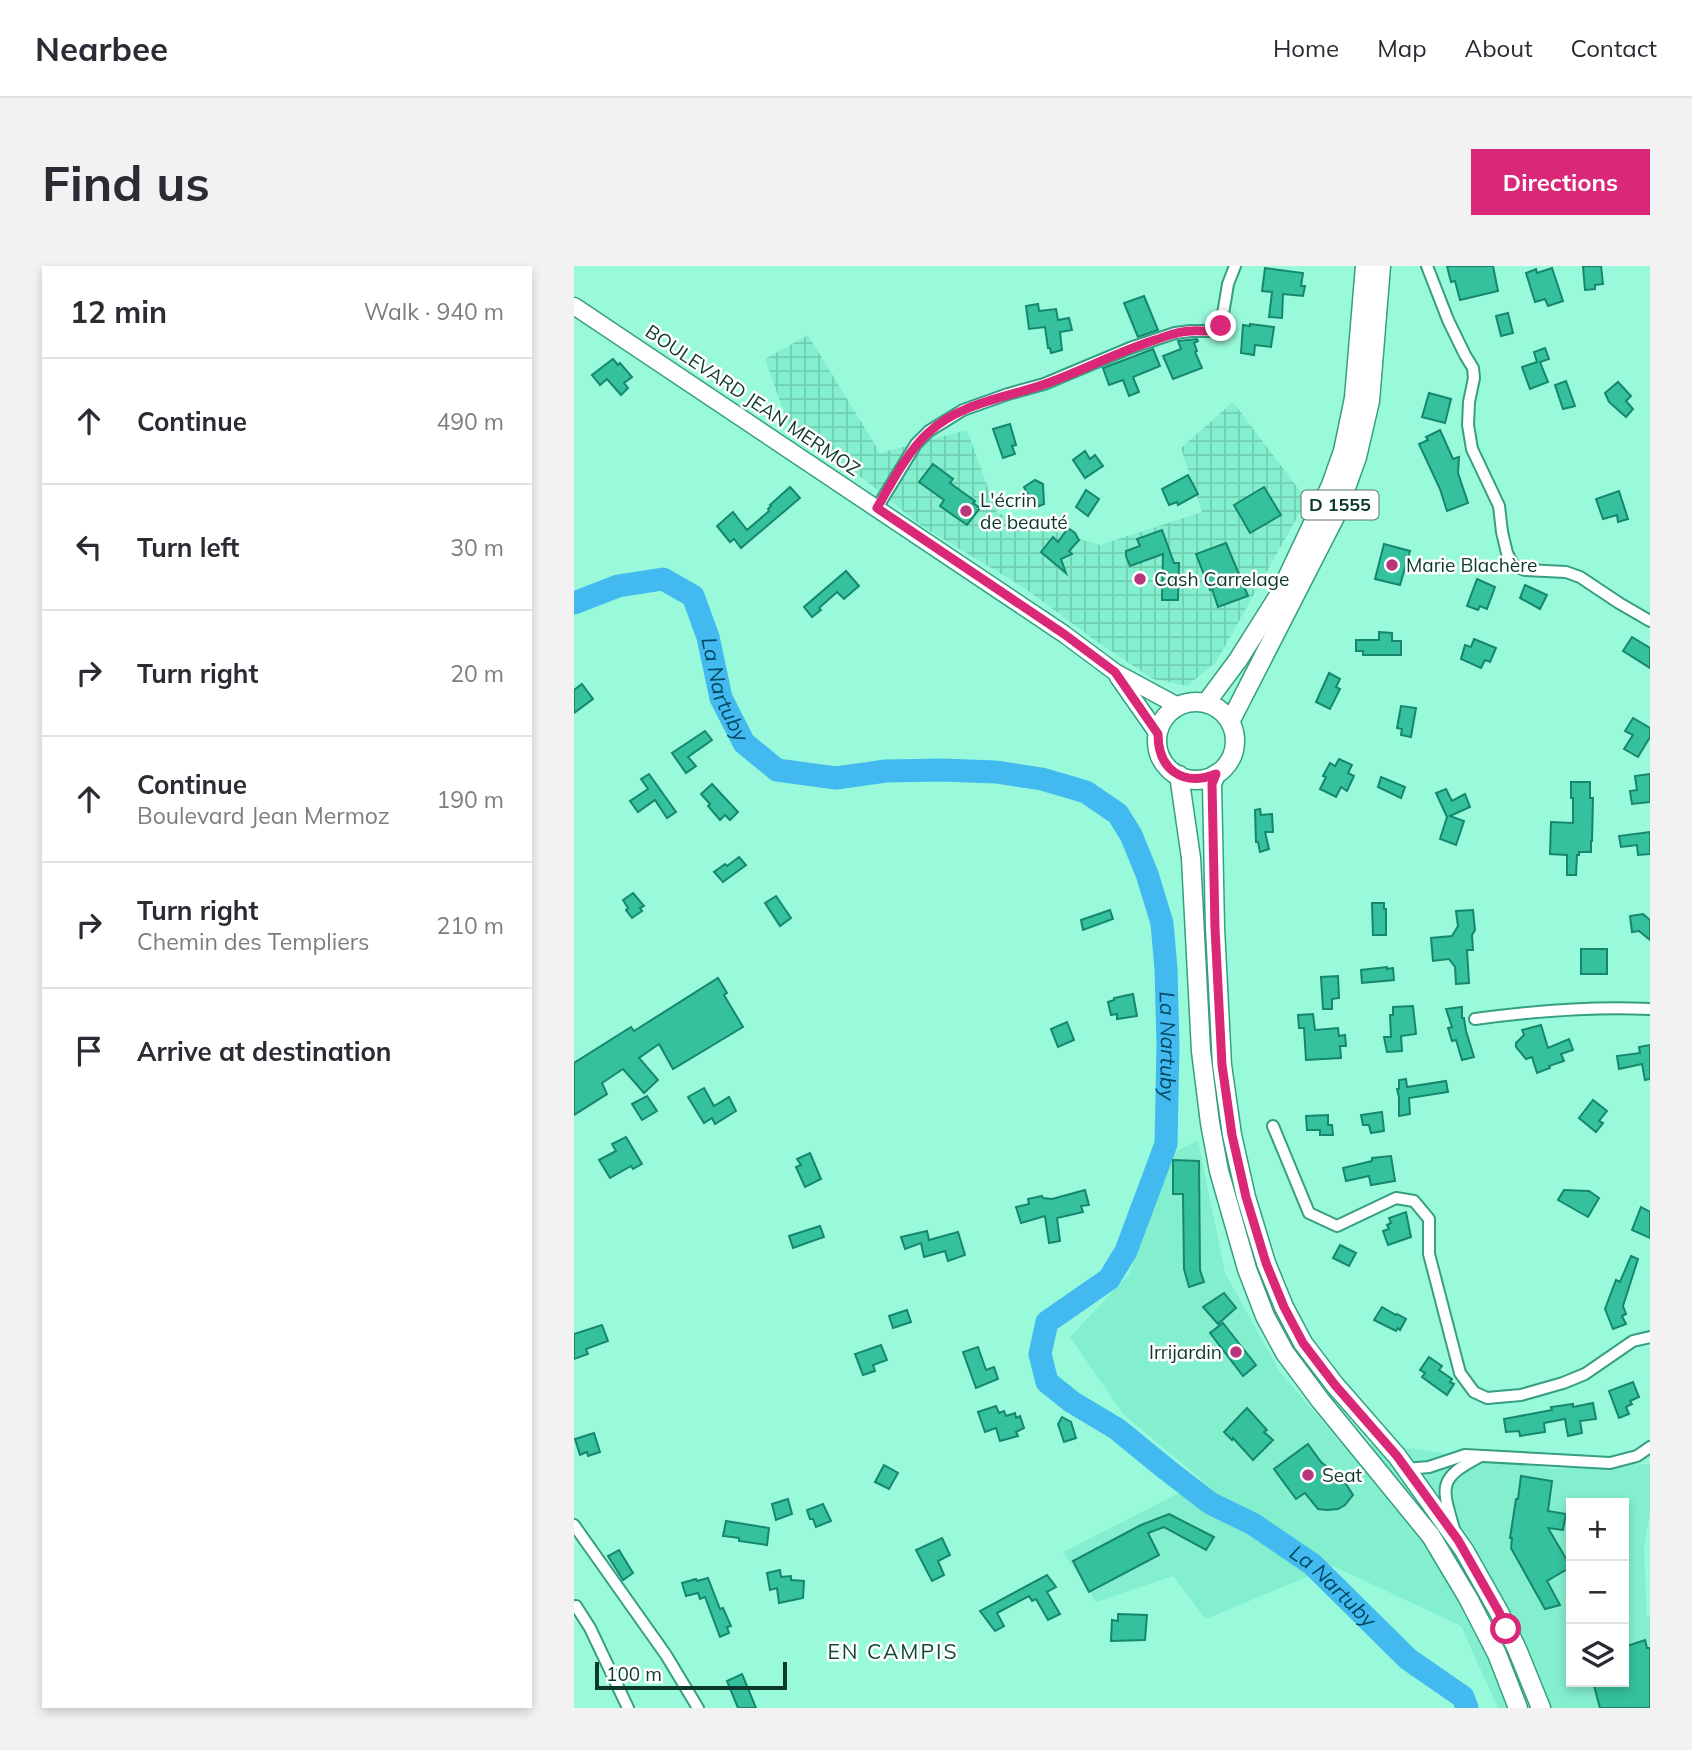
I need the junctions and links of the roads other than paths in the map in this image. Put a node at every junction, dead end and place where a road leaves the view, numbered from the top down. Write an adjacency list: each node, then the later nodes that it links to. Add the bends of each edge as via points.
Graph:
1 (1234, 266): 6 (street, via 1221,326 1130,348 1044,384 963,410 916,444)
2 (1365, 266): 9 (main road, D 1555, via 1354,398 1331,485 1279,595)
3 (1381, 266): 11 (main road, D 1555, via 1370,401 1357,457 1337,513)
4 (1427, 266): 7 (street, via 1473,368 1468,425 1472,449 1499,506 1504,543 1513,565 1580,577)
5 (574, 306): 6 (main road, BOULEVARD JEAN MERMOZ)
6 (877, 508): 8 (main road, BOULEVARD JEAN MERMOZ)
7 (1650, 621)
8 (1115, 672): 10 (main road, BOULEVARD JEAN MERMOZ); 12 (main road, BOULEVARD JEAN MERMOZ)
9 (1206, 703): 10 (main road); 11 (main road)
10 (1178, 706): 12 (main road, via 1168,713)
11 (1230, 722): 13 (main road, via 1235,745 1232,756)
12 (1158, 734): 14 (main road, via 1162,758)
13 (1216, 774): 14 (main road, via 1204,779); 21 (main road, via 1212,784 1213,854 1222,1065 1246,1197 1266,1263 1303,1343)
14 (1179, 775): 27 (main road, via 1191,858 1201,1051 1210,1123 1247,1269 1285,1353 1431,1536 1497,1654)
15 (1650, 1009): 16 (street, via 1537,1011)
16 (1475, 1019)
17 (1273, 1126): 18 (street, via 1309,1213 1337,1226 1396,1198 1414,1200 1429,1219 1429,1254 1460,1373 1474,1392 1487,1398 1521,1395 1563,1383 1585,1374 1633,1341)
18 (1650, 1337)
19 (1650, 1447): 20 (street, via 1637,1456 1610,1463)
20 (1481, 1456): 21 (street, via 1465,1455); 23 (street, via 1460,1467 1447,1483 1446,1500)
21 (1406, 1469): 23 (main road)
22 (574, 1525): 26 (street)
23 (1458, 1540): 28 (main road, via 1499,1612)
24 (576, 1606): 25 (street)
25 (628, 1708)
26 (698, 1708)
27 (1518, 1708)
28 (1541, 1708)

